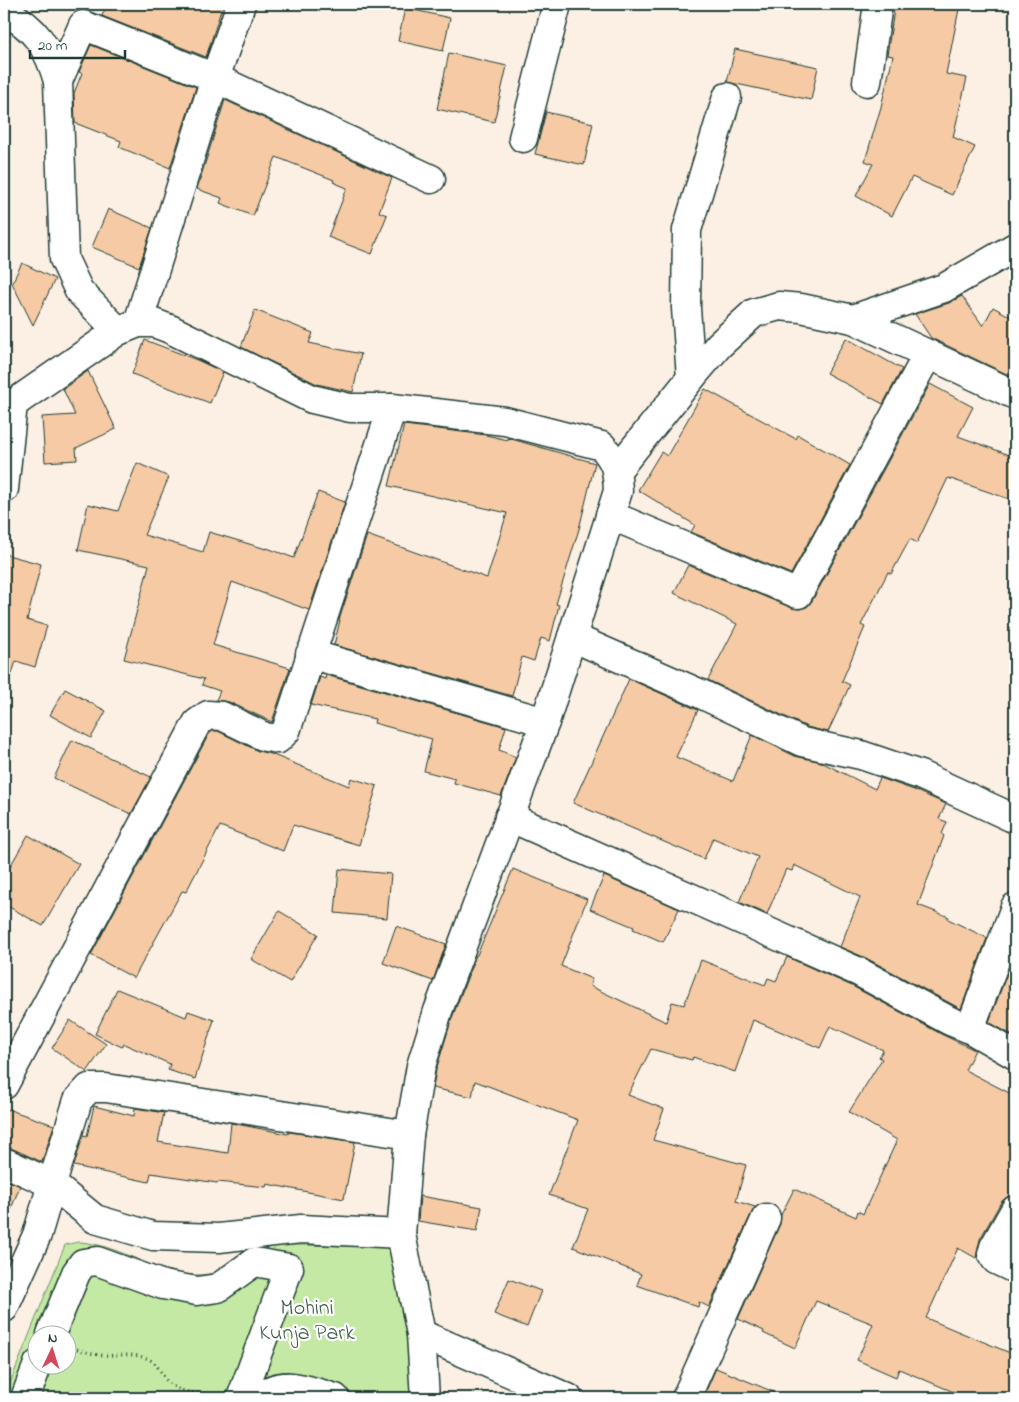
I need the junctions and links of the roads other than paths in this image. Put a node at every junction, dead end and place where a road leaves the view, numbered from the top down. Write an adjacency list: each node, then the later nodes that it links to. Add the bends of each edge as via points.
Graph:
1 (241, 4): 6 (street)
2 (557, 4): 10 (street)
3 (878, 4): 8 (street)
4 (4, 11): 7 (street, via 38,36)
5 (87, 14): 6 (street); 7 (street)
6 (215, 78): 11 (street); 14 (street)
7 (58, 81): 14 (street, via 64,259 79,292)
8 (866, 82)
9 (727, 97): 16 (street, via 687,230 686,308)
10 (523, 138)
11 (431, 179)
12 (1015, 247): 13 (street, via 944,288)
13 (853, 319): 15 (street); 16 (street, via 779,306 754,313 719,345)
14 (128, 327): 18 (street); 19 (street, via 154,323 170,329 312,399 350,408)
15 (928, 354): 17 (street); 22 (street, via 798,594)
16 (691, 378): 20 (street)
17 (1015, 395)
18 (8, 406): 21 (street)
19 (392, 408): 20 (street, via 505,421 602,446); 24 (street)
20 (617, 470): 22 (street, via 618,490)
21 (4, 489)
22 (610, 515): 23 (street)
23 (572, 637): 25 (street); 27 (street, via 802,742 861,755 920,775)
24 (310, 654): 25 (street); 31 (street, via 286,731 278,739 265,737 222,716 208,715 197,723)
25 (544, 722): 26 (street)
26 (509, 817): 29 (street, via 859,972); 32 (street, via 435,1020 421,1066)
27 (1015, 820)
28 (1015, 907): 29 (street)
29 (970, 1029): 30 (street)
30 (1015, 1055)
31 (4, 1085)
32 (410, 1135): 34 (street, via 89,1088 78,1100); 37 (street)
33 (4, 1162): 34 (street)
34 (52, 1184): 37 (street, via 95,1220 153,1236 219,1238 301,1229); 39 (street, via 37,1235)
35 (1015, 1210): 38 (street, via 992,1254 996,1260)
36 (766, 1218): 49 (street)
37 (400, 1234): 41 (street)
38 (1015, 1269)
39 (4, 1308)
40 (54, 1324): 43 (street, via 83,1263 97,1261 163,1285 197,1291 218,1288 254,1262 289,1268)
41 (421, 1334): 47 (street); 48 (street)
42 (34, 1374): 44 (street)
43 (230, 1397)
44 (24, 1398)
45 (258, 1398): 46 (street, via 271,1389 290,1386)
46 (335, 1398)
47 (425, 1398)
48 (568, 1398)
49 (686, 1398)

